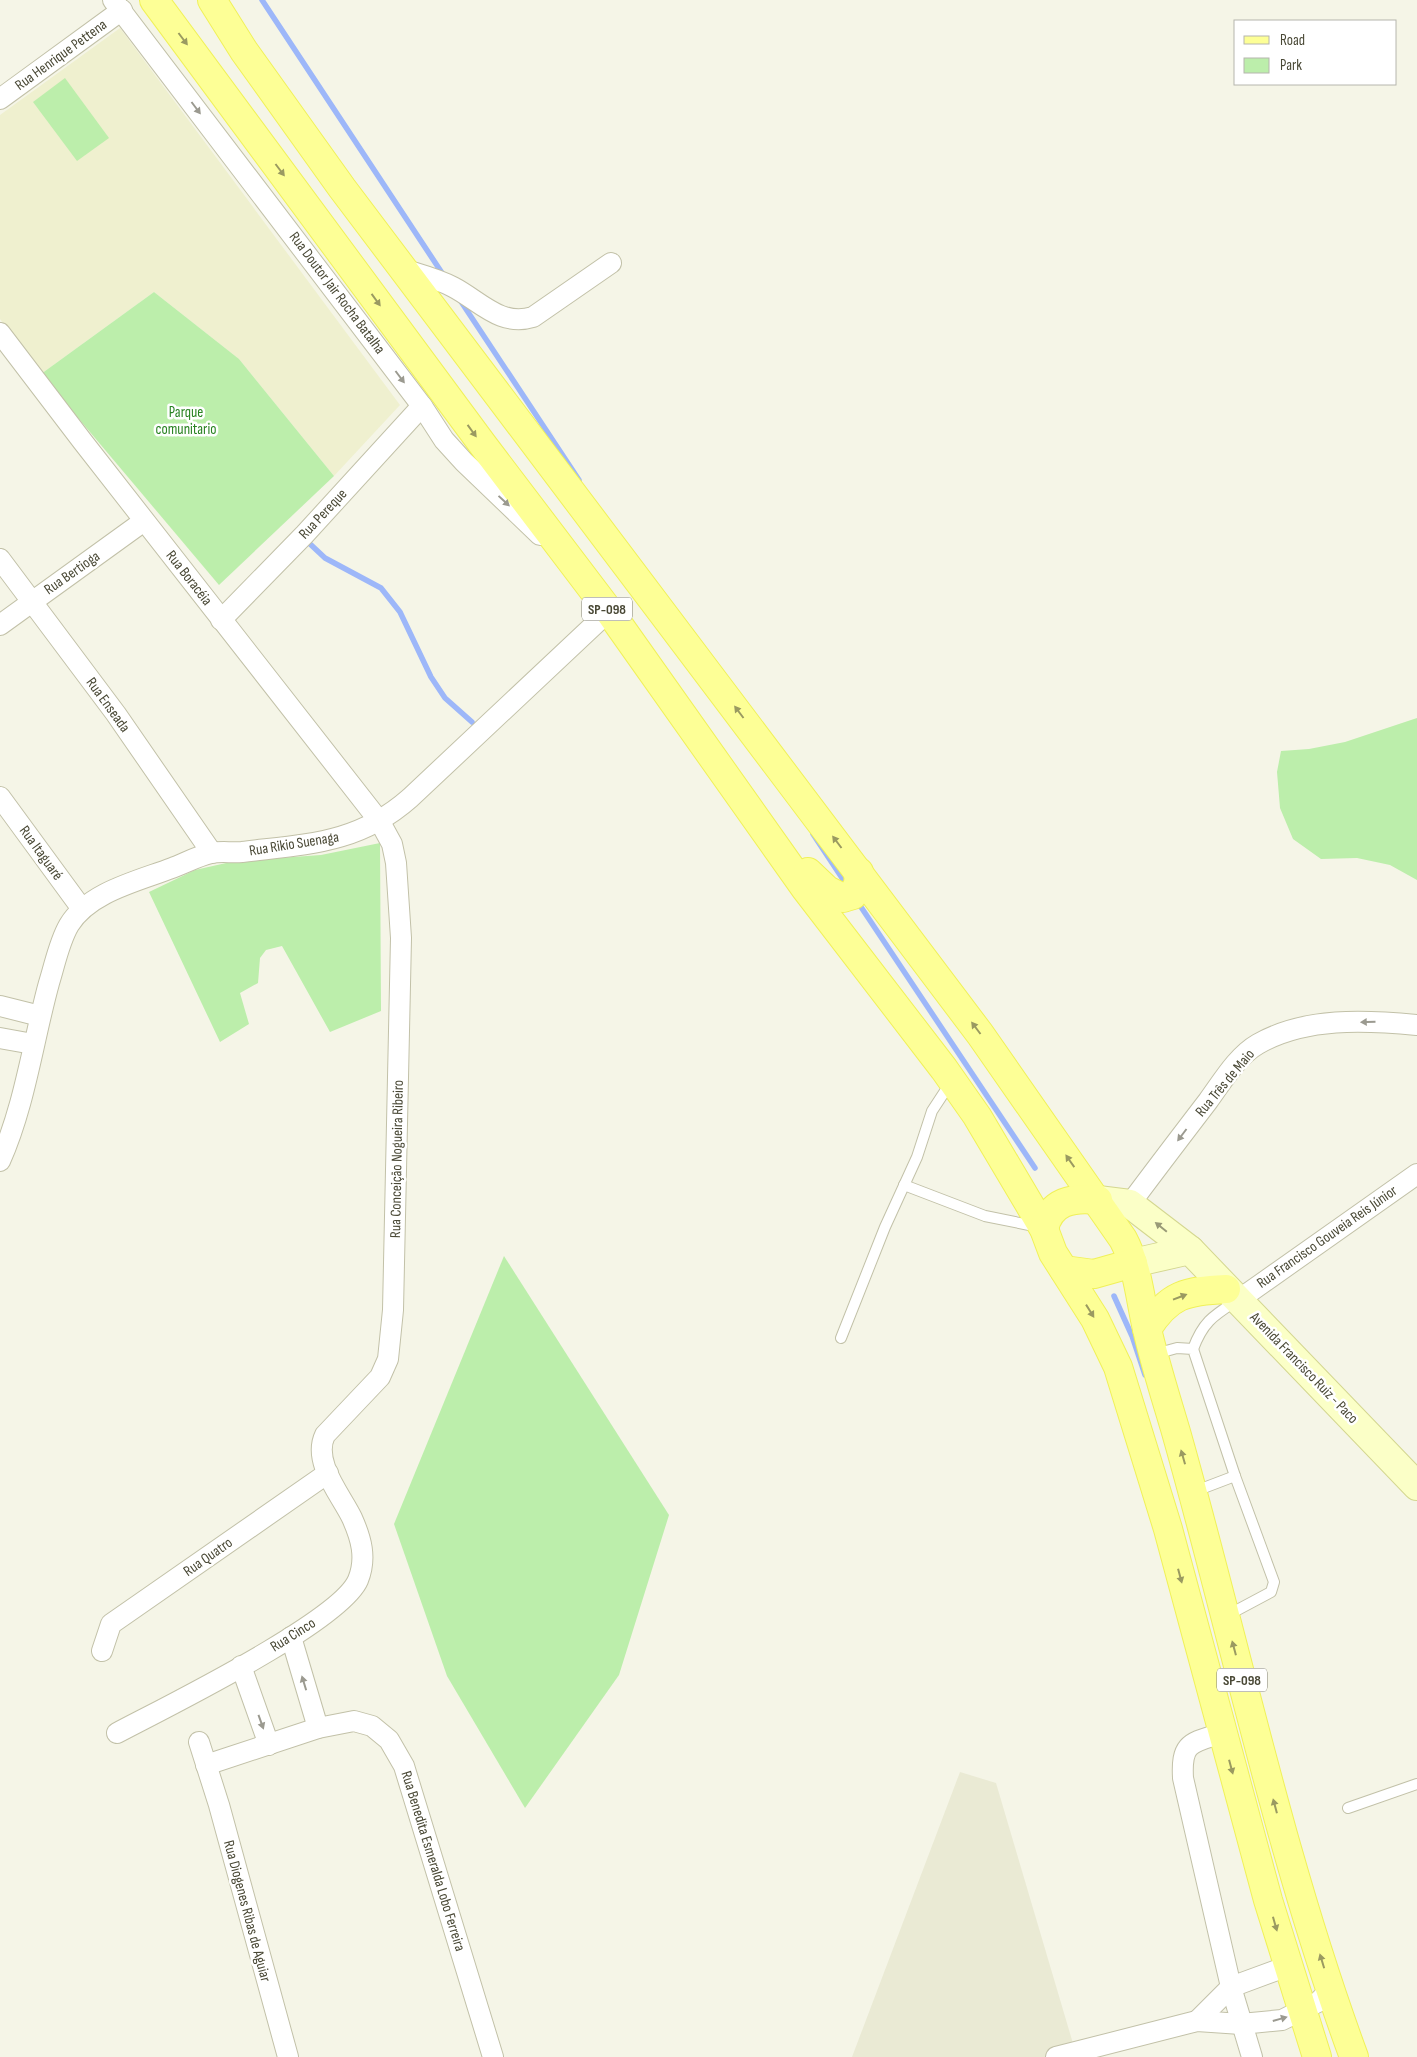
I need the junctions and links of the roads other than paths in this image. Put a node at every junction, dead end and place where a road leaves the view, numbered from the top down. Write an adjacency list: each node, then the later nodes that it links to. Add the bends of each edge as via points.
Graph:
1 (154, 0): 11 (main road, SP-098, one-way to 11)
2 (212, 0): 6 (main road, SP-098, via 244,51 342,188)
3 (118, 5): 4 (street, Rua Henrique Pettena); 8 (street, Rua Doutor Jair Rocha Batalha, one-way to 8)
4 (0, 99)
5 (611, 263): 6 (street, via 533,317 522,320 495,314 456,288)
6 (406, 270): 20 (main road, SP-098, one-way to 6)
7 (0, 333): 9 (street, Rua Boracéia)
8 (422, 406): 11 (street, Rua Doutor Jair Rocha Batalha, one-way to 11, via 444,440 464,462); 14 (street, Rua Pereque)
9 (144, 521): 12 (street, Rua Bertioga); 14 (street, Rua Boracéia)
10 (0, 559): 12 (street, Rua Enseada)
11 (578, 571): 13 (main road, SP-098)
12 (32, 601): 15 (street, Rua Bertioga); 19 (street, Rua Enseada, via 116,714)
13 (609, 611): 17 (street, Rua Rikio Suenaga, via 410,798); 18 (main road, SP-098)
14 (221, 620): 17 (street, Rua Boracéia)
15 (0, 625)
16 (0, 797): 21 (street, Rua Itaguaré)
17 (380, 822): 19 (street, Rua Rikio Suenaga, via 351,835 321,843); 41 (street, Rua Conceição Nogueira Ribeiro, via 392,844 396,863 401,938 393,1310 388,1359 380,1377 321,1444 321,1455)
18 (770, 837): 20 (main road, via 837,896 853,895); 27 (main road, SP-098, via 805,888)
19 (212, 853): 21 (street, Rua Rikio Suenaga, via 117,888)
20 (859, 872): 31 (main road, SP-098, one-way to 20)
21 (82, 909): 23 (street, Rua Rikio Suenaga, via 69,926 59,948)
22 (0, 1006): 23 (street)
23 (40, 1016): 26 (street, Rua Rikio Suenaga)
24 (1417, 1025): 32 (street, Rua Três de Maio, one-way to 32, via 1380,1021 1328,1023 1287,1032 1257,1045 1235,1066)
25 (0, 1038): 26 (street)
26 (33, 1044): 28 (street, Rua Rikio Suenaga, via 11,1137)
27 (952, 1080): 30 (lane, via 932,1111); 33 (main road, SP-098, via 996,1146)
28 (0, 1161)
29 (1417, 1174): 37 (street, Rua Francisco Gouveia Reis Júnior)
30 (904, 1184): 33 (lane, via 986,1216); 38 (lane)
31 (1098, 1200): 32 (street); 33 (main road, via 1078,1198 1063,1202 1046,1218); 35 (main road, SP-098)
32 (1130, 1204): 34 (street, Avenida Francisco Ruiz - Paco, one-way to 32)
33 (1044, 1229): 36 (main road, SP-098)
34 (1190, 1250): 35 (street); 37 (street, Avenida Francisco Ruiz - Paco)
35 (1134, 1263): 36 (main road, via 1094,1274); 39 (main road, SP-098)
36 (1064, 1270): 51 (main road, SP-098, one-way to 51, via 1118,1367 1168,1529)
37 (1232, 1295): 39 (main road, one-way to 37, via 1156,1315 1172,1299 1203,1291); 40 (lane, via 1200,1331); 43 (street, Avenida Francisco Ruiz - Paco)
38 (841, 1338)
39 (1150, 1342): 40 (lane); 44 (main road, SP-098, one-way to 39)
40 (1193, 1348): 42 (lane)
41 (328, 1473): 46 (street, Rua Cinco, via 361,1539 362,1562 357,1581 337,1605); 47 (street, Rua Quatro, via 111,1624)
42 (1235, 1476): 44 (lane); 45 (lane, via 1274,1582 1271,1592)
43 (1417, 1486)
44 (1193, 1492): 45 (main road, SP-098)
45 (1225, 1616): 59 (main road, SP-098, one-way to 45, via 1288,1856)
46 (290, 1637): 48 (street, Rua Cinco); 49 (street, one-way to 46)
47 (102, 1651)
48 (241, 1666): 50 (street, Rua Cinco); 53 (street, one-way to 53)
49 (318, 1728): 53 (street); 64 (street, Rua Benedita Esmeralda Lobo Ferreira, via 354,1721 372,1726 389,1740 404,1766)
50 (117, 1733)
51 (1222, 1733): 57 (main road, SP-098, one-way to 57); 58 (street, via 1192,1743 1183,1753 1182,1763)
52 (199, 1742): 54 (street, Rua Diogenes Ribas de Aguiar)
53 (269, 1745): 54 (street)
54 (206, 1764): 63 (street, Rua Diogenes Ribas de Aguiar)
55 (1417, 1784): 56 (lane)
56 (1348, 1808)
57 (1288, 1966): 58 (street); 60 (main road, SP-098)
58 (1231, 1987): 61 (street); 62 (street)
59 (1330, 1990): 60 (street, via 1318,2002); 68 (main road, SP-098)
60 (1302, 2010): 62 (street, one-way to 60, via 1282,2020); 67 (main road, SP-098)
61 (1197, 2021): 62 (street); 65 (street)
62 (1241, 2024): 66 (street)
63 (288, 2057)
64 (493, 2057)
65 (1056, 2057)
66 (1252, 2057)
67 (1316, 2057)
68 (1354, 2057)

